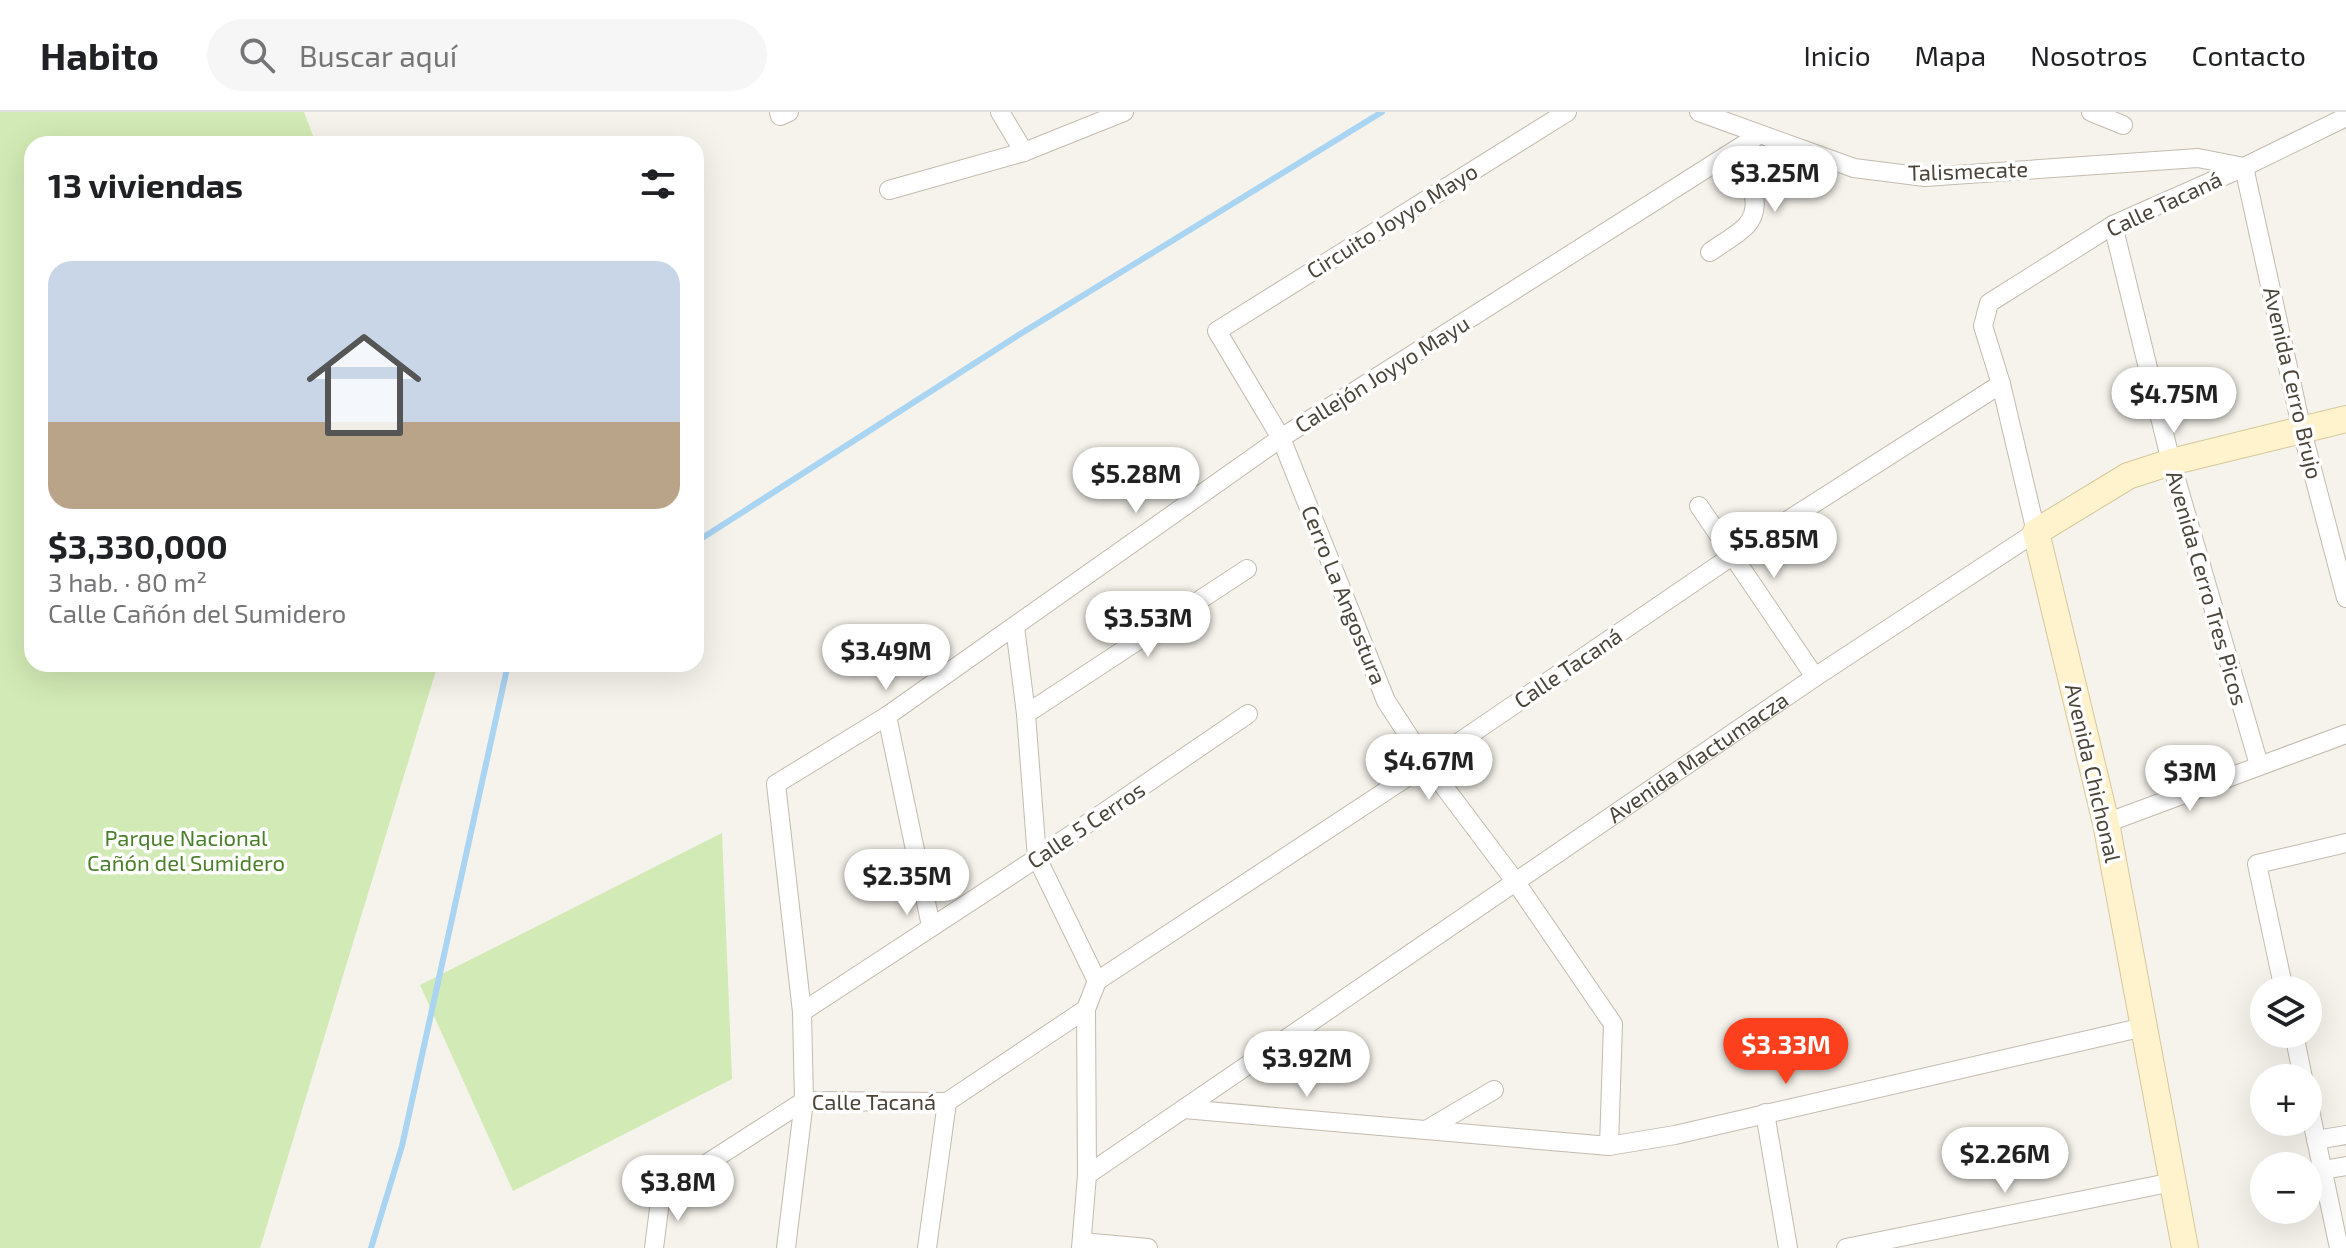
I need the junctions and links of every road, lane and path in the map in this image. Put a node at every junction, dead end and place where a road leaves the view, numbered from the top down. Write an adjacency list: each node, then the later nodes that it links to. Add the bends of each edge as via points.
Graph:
1 (779, 112): 2 (street)
2 (789, 112)
3 (1000, 112): 11 (street)
4 (1124, 112): 11 (street)
5 (1567, 112): 18 (street, Circuito Joyyo Mayo)
6 (1699, 112): 10 (street, Talismecate)
7 (2091, 112): 9 (street)
8 (2346, 117): 13 (street, Calle Tacaná)
9 (2123, 125)
10 (1759, 135): 12 (street, Callejón Joyyo Mayu); 13 (street, Talismecate, via 1854,168 1925,177 2198,158)
11 (1024, 152): 14 (street)
12 (1733, 152): 16 (street, via 1751,182 1755,209 1747,225); 22 (street, Callejón Joyyo Mayu)
13 (2244, 167): 15 (street, Calle Tacaná); 21 (street, Avenida Cerro Brujo)
14 (889, 190)
15 (2113, 225): 17 (street, Calle Tacaná); 23 (street, Avenida Cerro Tres Picos)
16 (1710, 252)
17 (1989, 303): 19 (street, Avenida Chichonal, via 1983,326)
18 (1217, 331): 22 (street, Cerro La Angostura)
19 (2001, 384): 25 (street, Avenida Chichonal); 26 (street, Calle Tacaná)
20 (2346, 419): 21 (street, Avenida Mactumacza)
21 (2302, 431): 23 (street, Avenida Mactumacza); 28 (street, Avenida Cerro Brujo)
22 (1281, 438): 29 (street, Callejón Joyyo Mayu); 35 (street, Cerro La Angostura, via 1386,701)
23 (2171, 462): 25 (street, Avenida Mactumacza, via 2128,476); 36 (street, Avenida Cerro Tres Picos)
24 (1699, 506): 26 (street)
25 (2036, 532): 30 (street, Avenida Mactumacza); 37 (street, Avenida Chichonal)
26 (1732, 556): 30 (street); 35 (street, Calle Tacaná)
27 (1247, 569): 31 (street)
28 (2346, 598)
29 (1015, 627): 31 (street); 33 (street, Callejón Joyyo Mayu)
30 (1815, 677): 40 (street, Avenida Mactumacza)
31 (1026, 714): 39 (street)
32 (1248, 714): 39 (street, Calle 5 Cerros)
33 (887, 716): 41 (street); 45 (street, Callejón Joyyo Mayu, via 776,784)
34 (2346, 734): 36 (street)
35 (1427, 764): 40 (street, Cerro La Angostura); 43 (street, Calle Tacaná)
36 (2259, 765): 37 (street)
37 (2106, 823): 46 (street, Avenida Chichonal)
38 (2346, 843): 42 (street, via 2257,864)
39 (1037, 858): 41 (street, Calle 5 Cerros); 43 (street)
40 (1515, 881): 50 (street, Avenida Mactumacza); 56 (street, Cerro La Angostura, via 1613,1024)
41 (931, 926): 45 (street, Calle 5 Cerros)
42 (2281, 976)
43 (1097, 981): 44 (street)
44 (1086, 1009): 49 (street, Calle Tacaná); 59 (street)
45 (802, 1012): 48 (street)
46 (2144, 1027): 51 (street); 60 (street, Avenida Chichonal)
47 (1494, 1090): 52 (street)
48 (804, 1101): 49 (street, Calle Tacaná); 62 (street, Calle Tacaná, via 661,1193); 63 (street)
49 (947, 1102): 64 (street)
50 (1184, 1109): 52 (street); 59 (street, Avenida Mactumacza)
51 (1765, 1113): 56 (street); 66 (street)
52 (1426, 1130): 56 (street)
53 (2346, 1135): 55 (street)
54 (2315, 1136): 55 (street)
55 (2316, 1140): 58 (street)
56 (1609, 1146)
57 (2346, 1166): 58 (street)
58 (2323, 1170): 69 (street)
59 (1087, 1175): 61 (street)
60 (2173, 1182): 67 (street); 68 (street, Avenida Chichonal)
61 (1082, 1245): 65 (street)
62 (654, 1248)
63 (786, 1248)
64 (927, 1248)
65 (1148, 1248)
66 (1788, 1248)
67 (1846, 1248)
68 (2185, 1248)
69 (2339, 1248)

